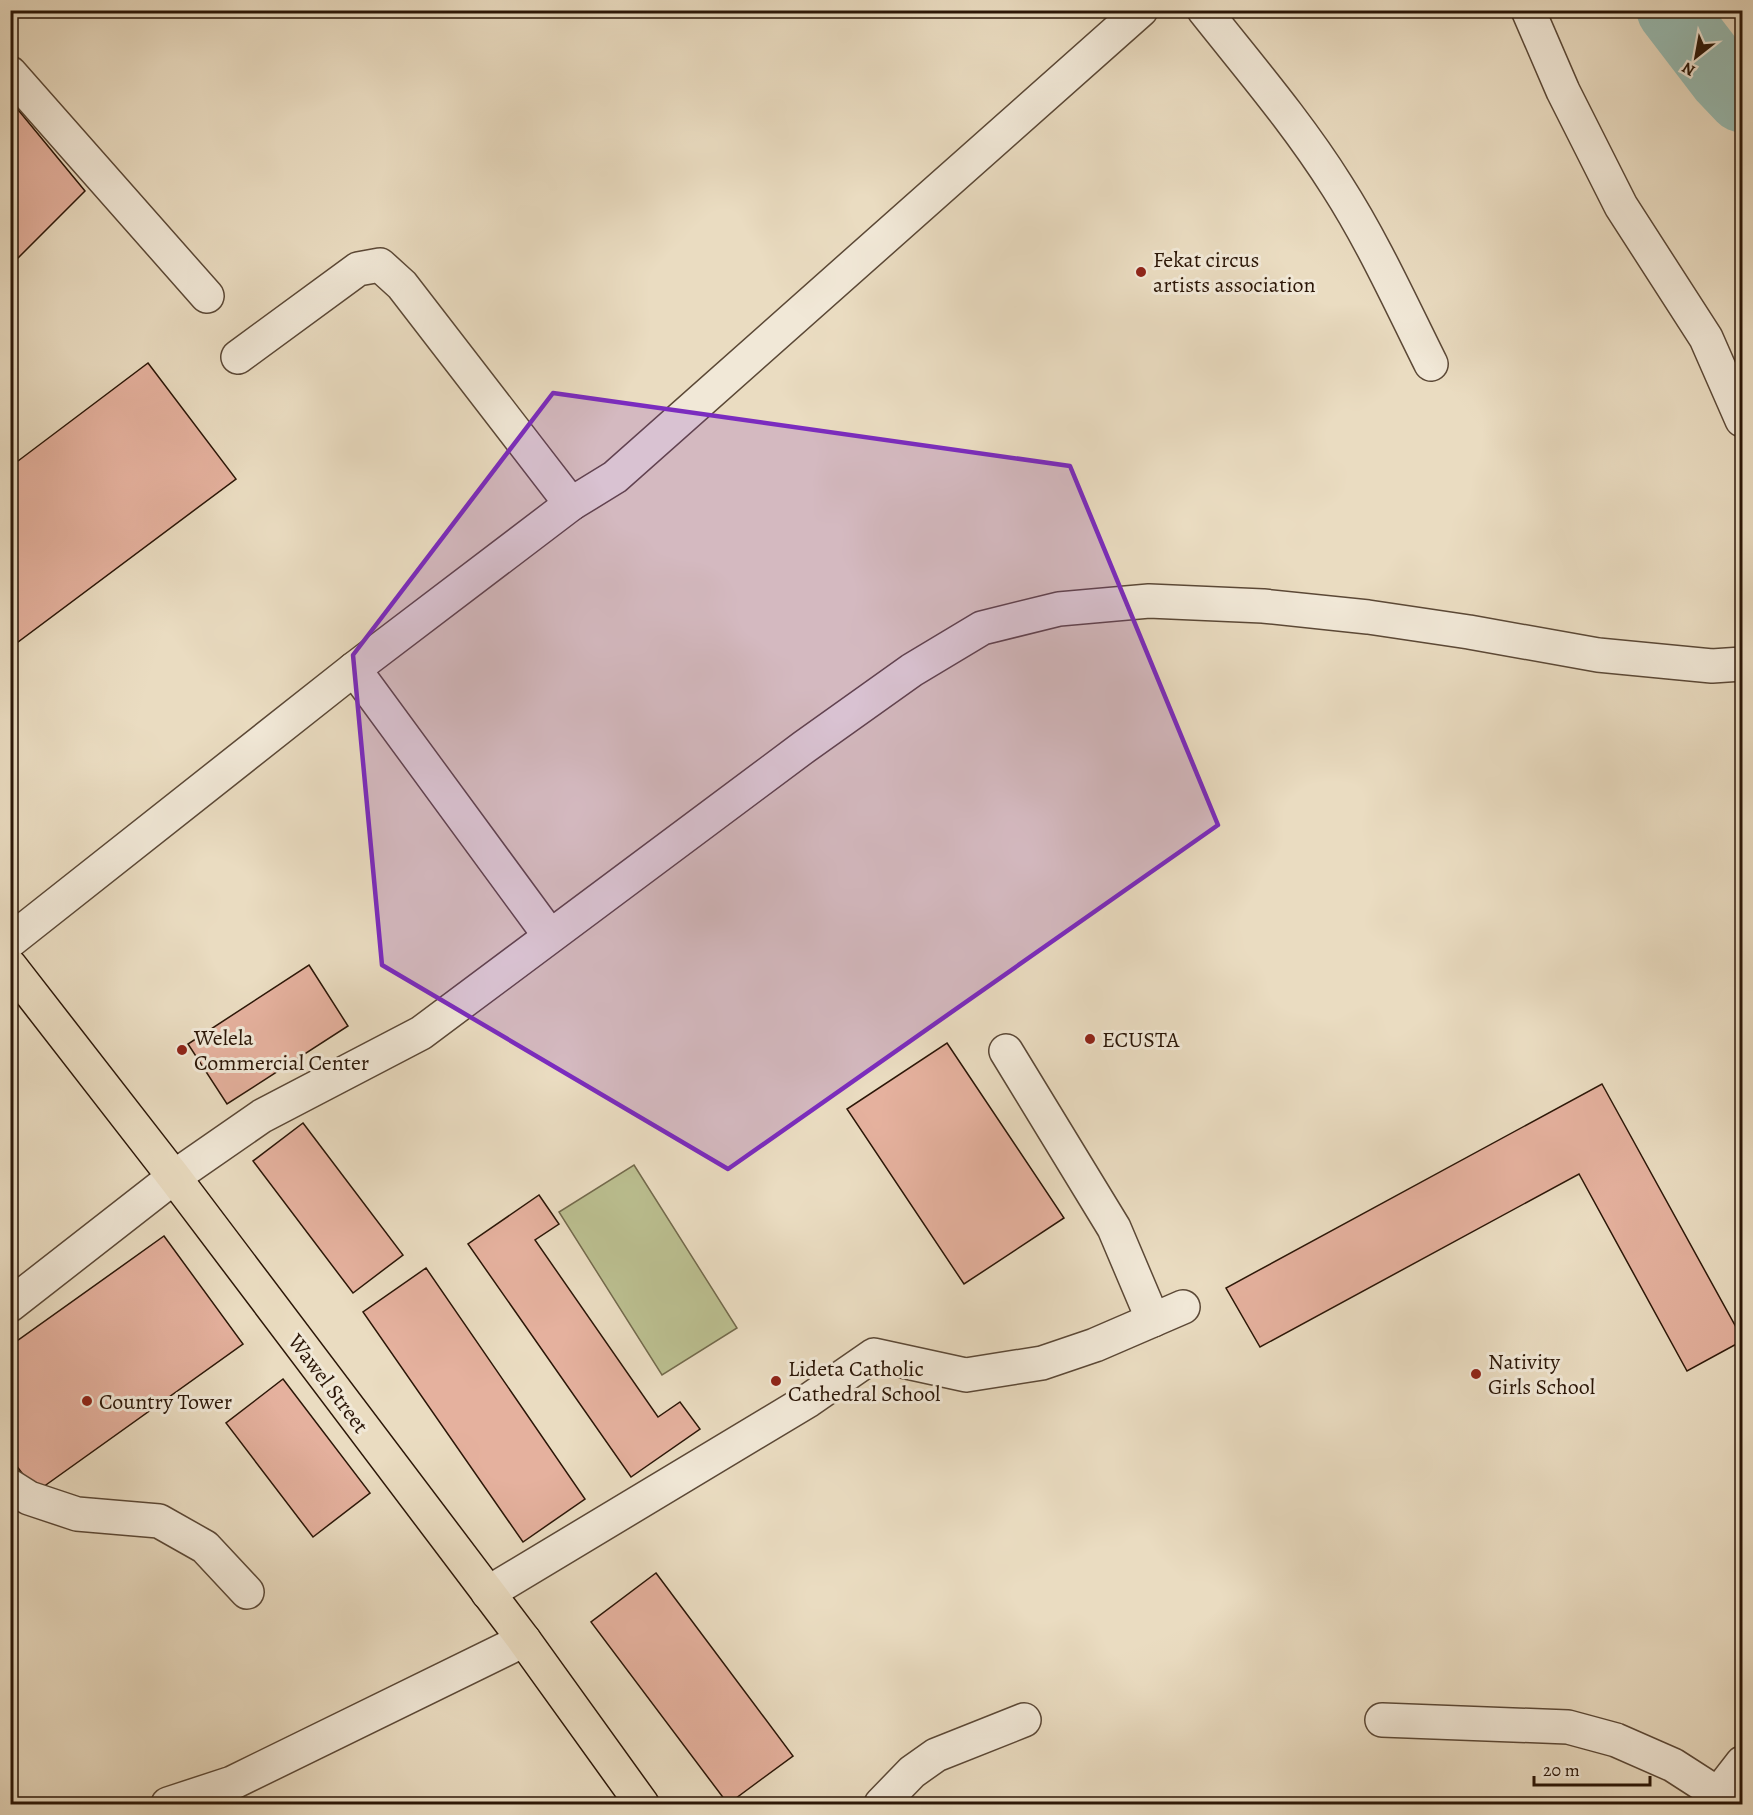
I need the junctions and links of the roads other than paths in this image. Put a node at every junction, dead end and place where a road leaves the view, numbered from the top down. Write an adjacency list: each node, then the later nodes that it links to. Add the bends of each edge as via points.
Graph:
1 (1141, 10): 9 (street, via 615,477)
2 (1204, 10): 7 (street, via 1302,132 1338,187)
3 (1528, 10): 8 (street, via 1563,91 1622,206 1706,338)
4 (10, 73): 5 (street)
5 (207, 296)
6 (238, 357): 9 (street, via 358,269 380,265 402,285)
7 (1431, 364)
8 (1743, 420)
9 (571, 504): 11 (street)
10 (1743, 663): 12 (street, via 1712,666 1598,655 1368,617 1263,606 1149,602 1059,609 982,628 912,670)
11 (354, 669): 12 (street); 13 (street)
12 (550, 936): 16 (street, via 421,1033 262,1116)
13 (10, 941)
14 (10, 966): 16 (main road, Wawel Street)
15 (1006, 1051): 19 (street, via 1114,1228)
16 (174, 1177): 17 (street); 22 (main road, Wawel Street)
17 (10, 1305)
18 (1183, 1307): 19 (street)
19 (1153, 1320): 22 (street, via 1042,1363 966,1375 874,1355 809,1400)
20 (10, 1486): 21 (street, via 29,1498 77,1514 159,1521 205,1547)
21 (247, 1592)
22 (488, 1593): 23 (main road, Wawel Street)
23 (524, 1640): 28 (street, via 232,1783); 29 (main road, Wawel Street)
24 (1024, 1720): 30 (street, via 936,1755 912,1772)
25 (1382, 1720): 27 (street, via 1568,1727 1616,1740 1673,1765)
26 (1743, 1763): 27 (street)
27 (1717, 1799)
28 (168, 1804)
29 (642, 1804)
30 (880, 1804)

